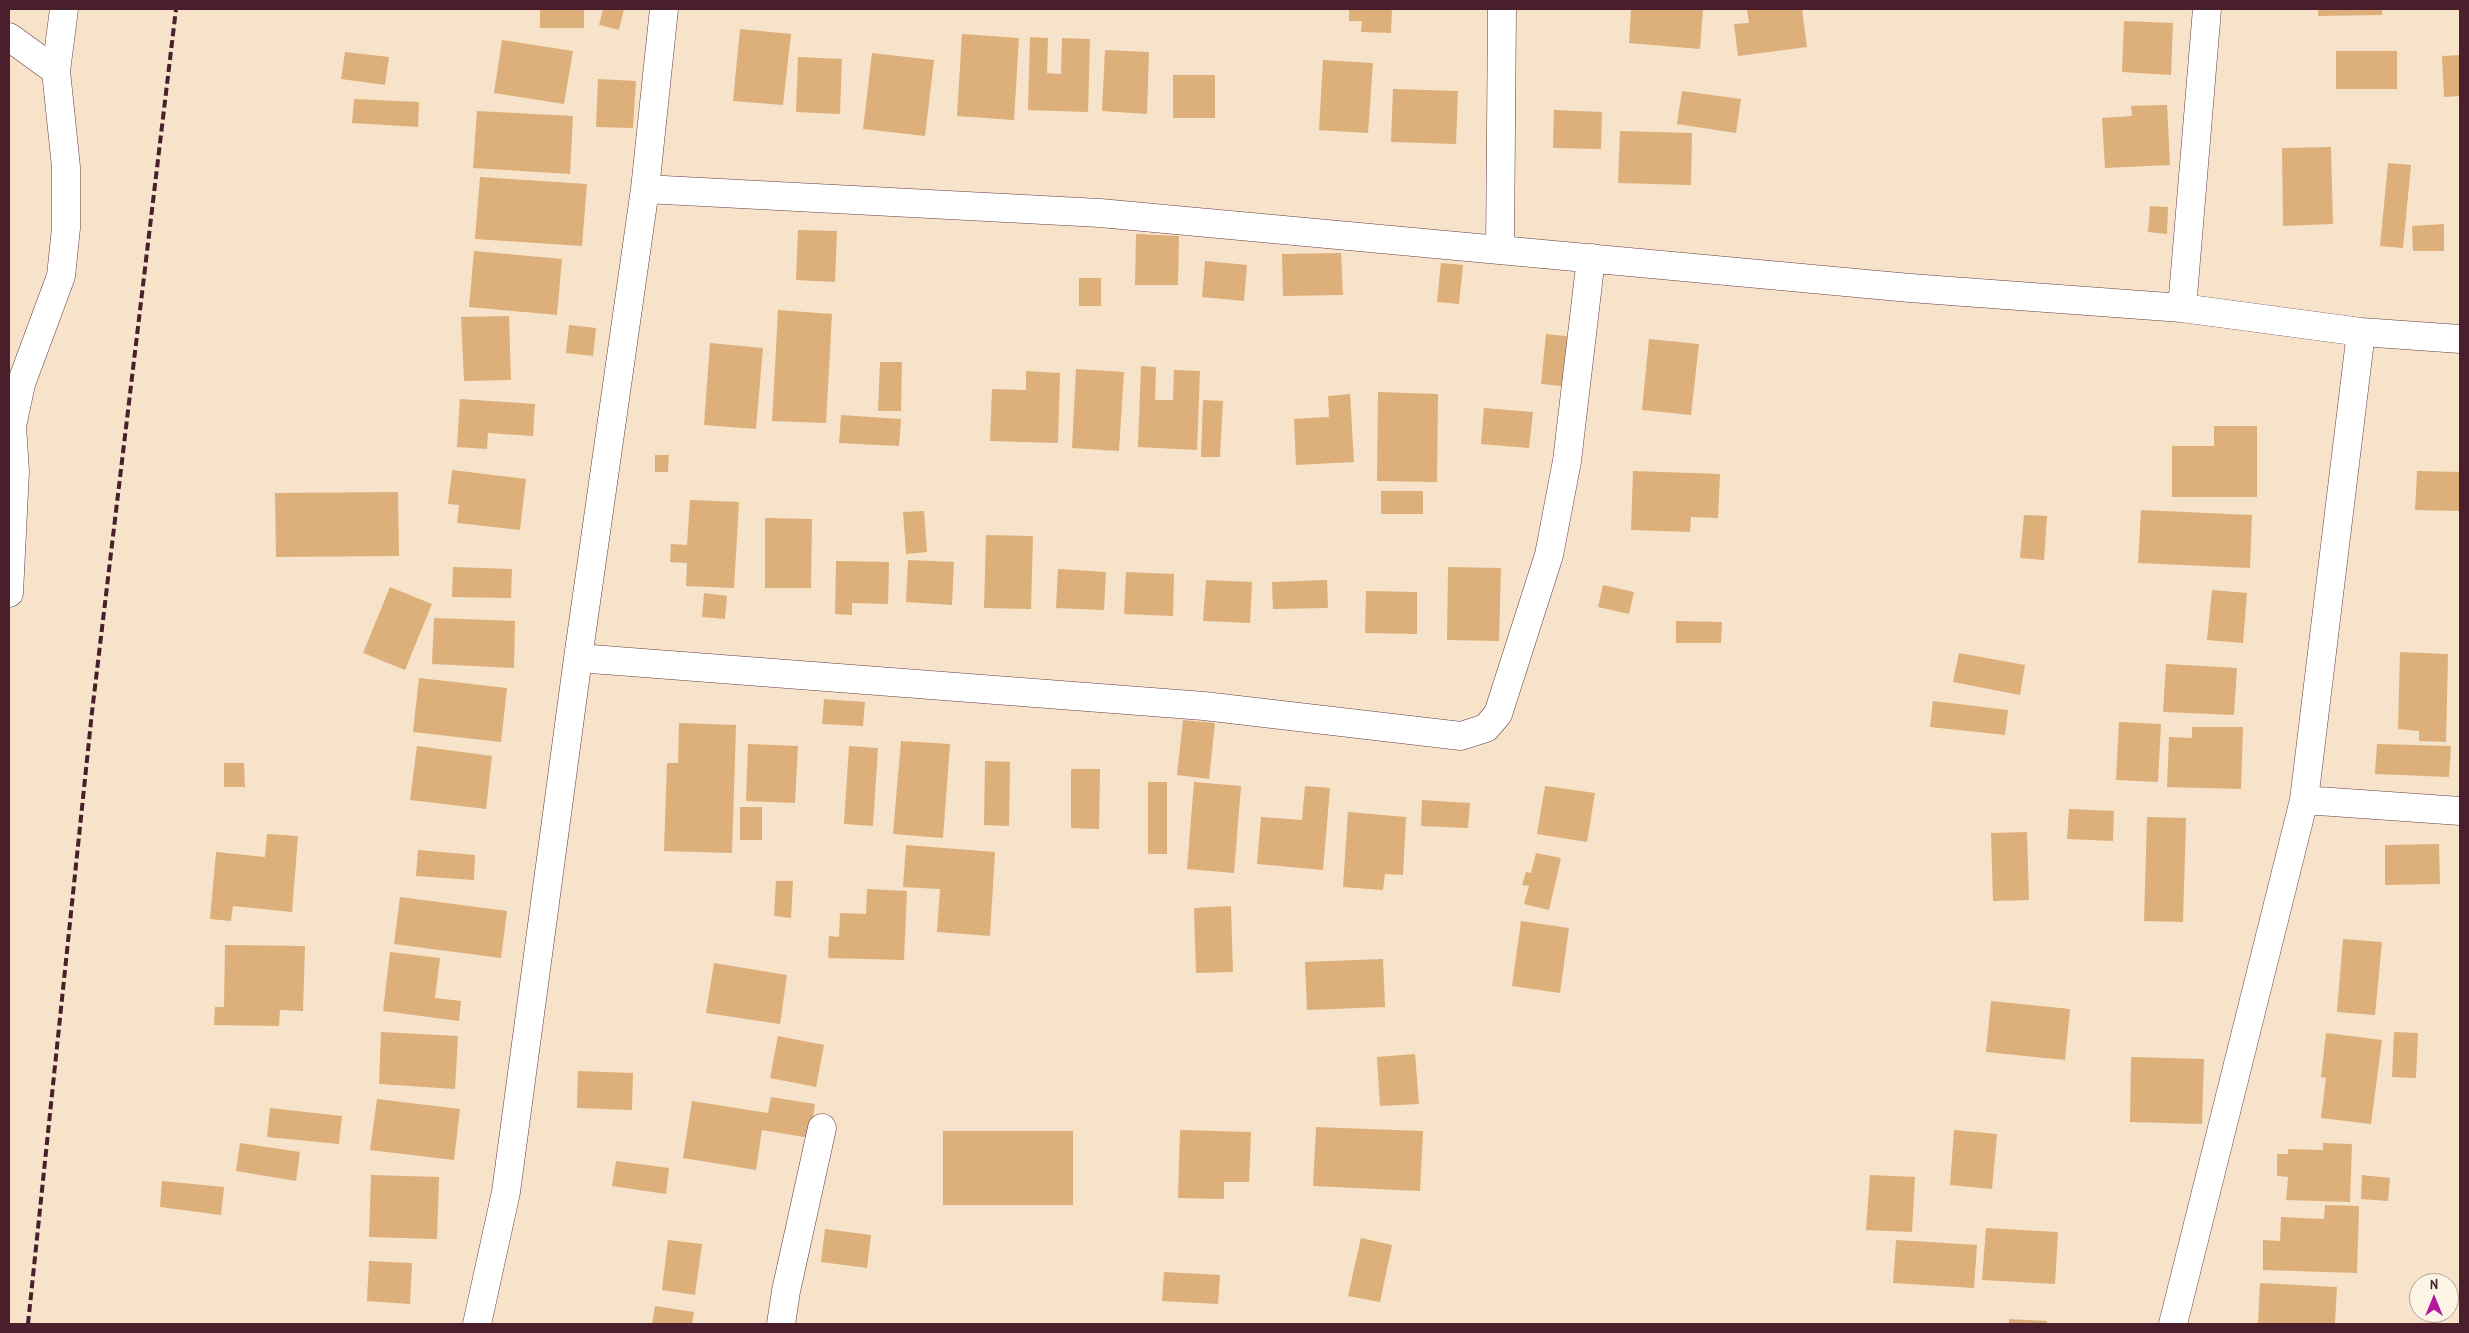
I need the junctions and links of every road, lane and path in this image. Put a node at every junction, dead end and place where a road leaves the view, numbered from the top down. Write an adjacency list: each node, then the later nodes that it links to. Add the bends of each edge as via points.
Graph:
1 (64, 9): 6 (street)
2 (664, 9): 7 (street)
3 (1502, 9): 8 (street)
4 (2207, 9): 10 (street)
5 (9, 37): 6 (street)
6 (56, 71): 13 (street, via 66,167 66,228 61,276 21,384 12,426 15,471)
7 (645, 189): 8 (street, via 1100,213); 14 (street)
8 (1500, 250): 9 (street)
9 (1591, 258): 10 (street, via 1910,288); 14 (street, via 1567,461 1549,555 1498,714 1486,728 1460,736 1204,706)
10 (2182, 308): 11 (street)
11 (2360, 332): 12 (street); 15 (street)
12 (2460, 339)
13 (9, 592)
14 (578, 658): 18 (street, via 506,1192)
15 (2304, 800): 16 (street); 20 (street)
16 (2460, 811)
17 (822, 1128): 19 (street)
18 (477, 1324)
19 (781, 1324)
20 (2173, 1324)

